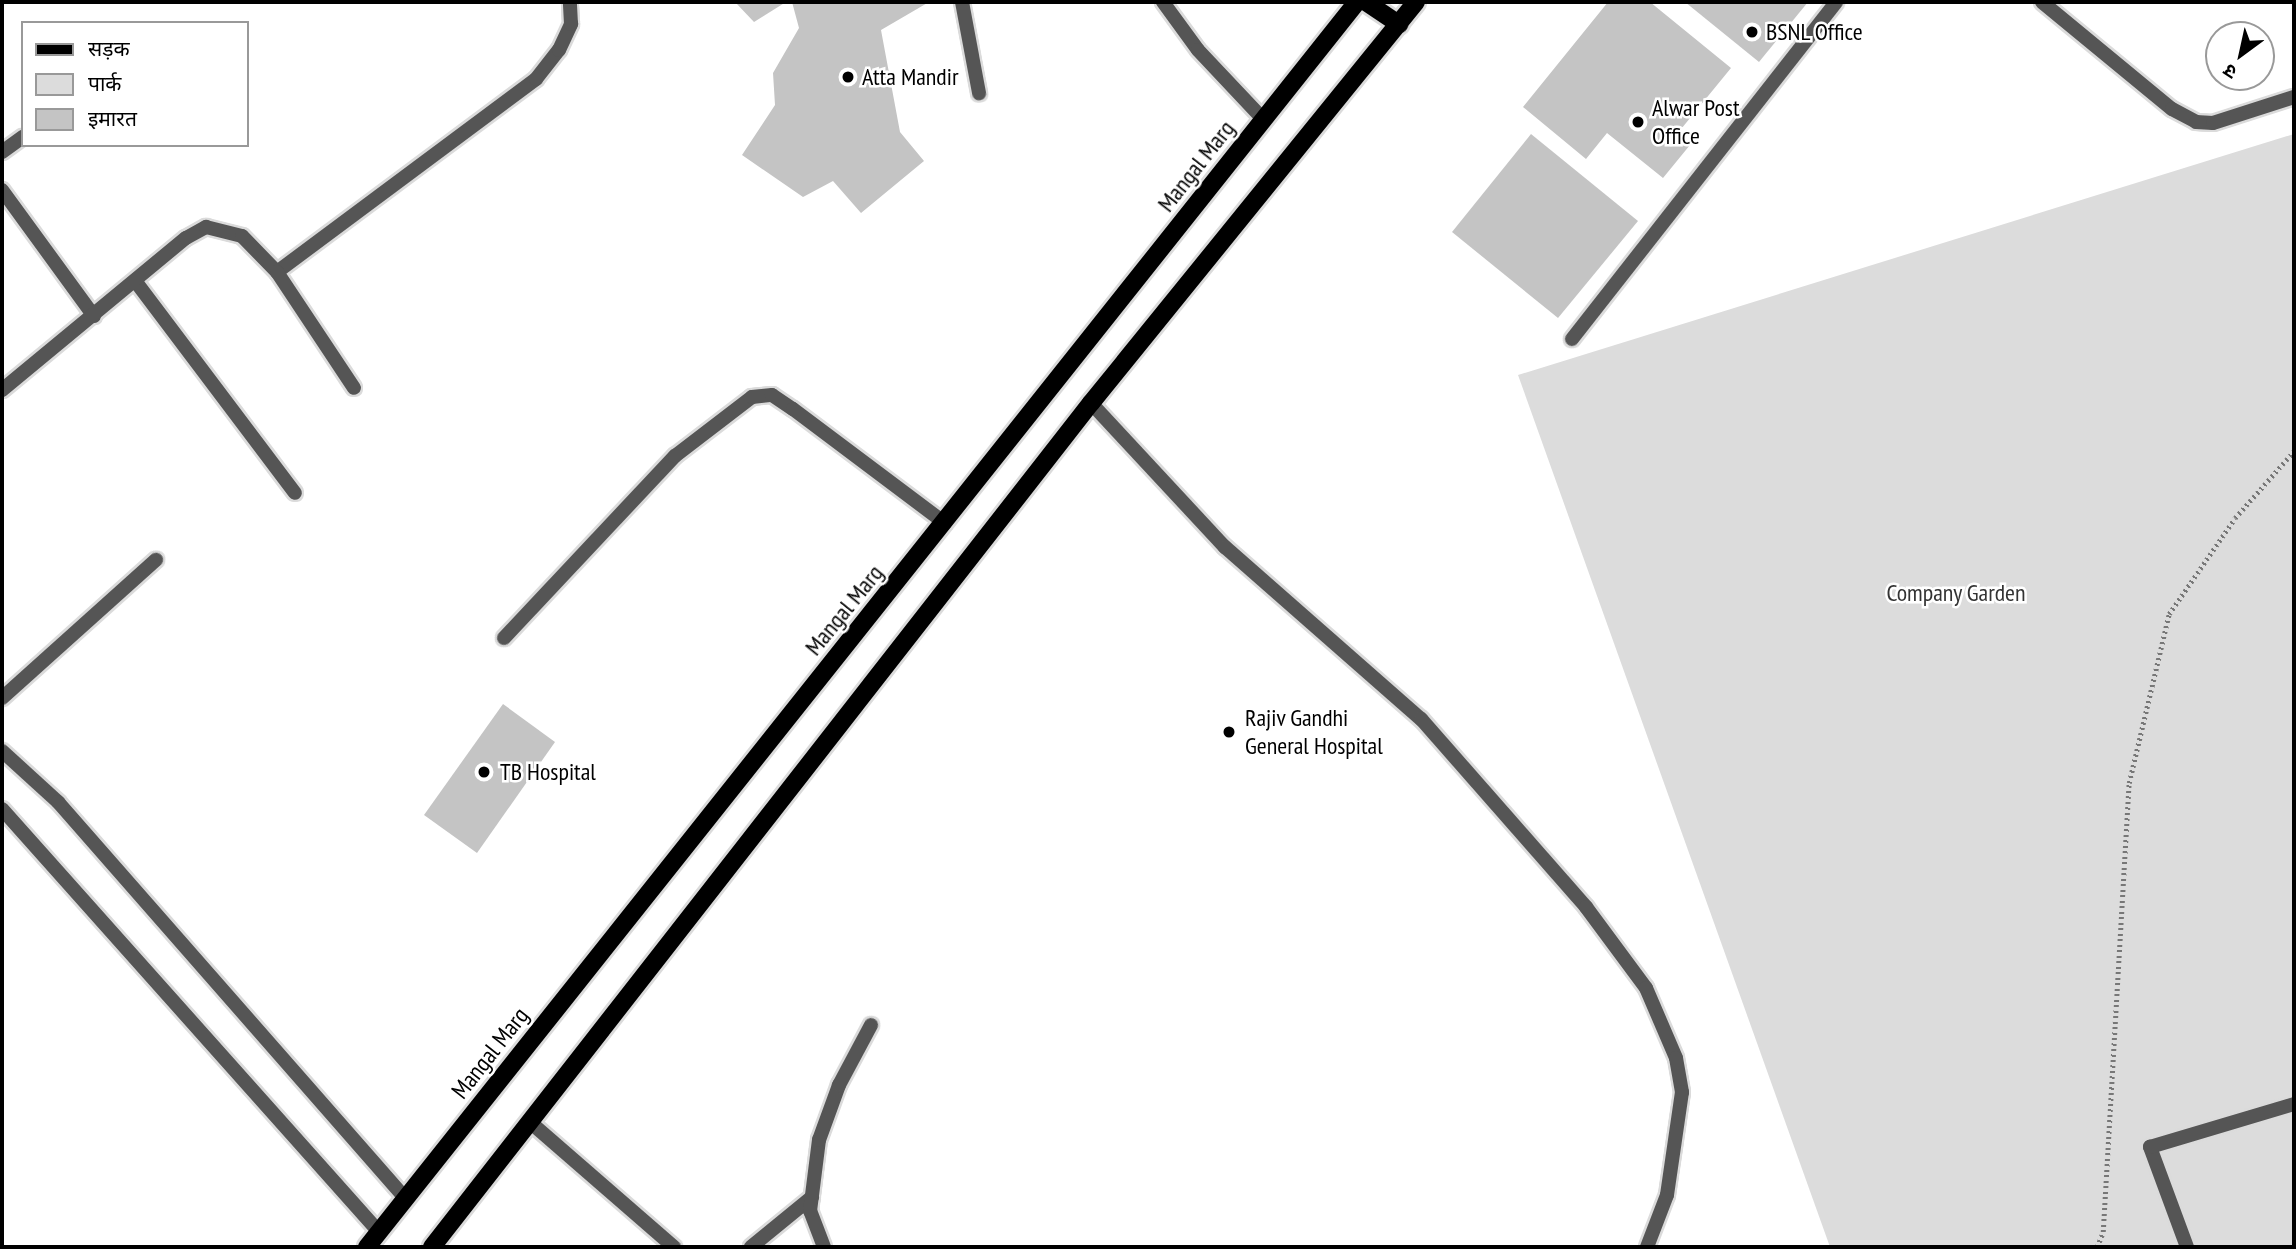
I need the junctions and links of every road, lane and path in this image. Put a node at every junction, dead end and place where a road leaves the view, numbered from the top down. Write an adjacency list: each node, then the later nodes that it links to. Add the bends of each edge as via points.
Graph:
1 (570, 2): 16 (street, via 571,24 559,50 536,79)
2 (962, 2): 10 (street)
3 (1163, 2): 12 (street, via 1198,50)
4 (1357, 2): 12 (main road, Mangal Marg)
5 (1366, 2): 9 (main road)
6 (1416, 2): 9 (main road)
7 (1836, 2): 19 (street)
8 (2042, 2): 11 (street, via 2172,109 2196,122 2213,123)
9 (1399, 24): 22 (main road)
10 (979, 93)
11 (2294, 97)
12 (1264, 120): 25 (main road, Mangal Marg)
13 (21, 138): 14 (street)
14 (2, 152)
15 (2, 190): 18 (street)
16 (277, 272): 17 (street, via 242,236 206,227); 20 (street)
17 (136, 282): 18 (street); 24 (street)
18 (94, 316): 21 (street)
19 (1572, 339)
20 (354, 388)
21 (2, 390)
22 (1091, 403): 33 (main road); 42 (street, via 1234,556 1421,719 1586,907 1646,988 1676,1058 1682,1092 1667,1195)
23 (2294, 451): 43 (path, via 2235,518 2169,614 2129,783 2103,1232)
24 (295, 493)
25 (944, 523): 27 (street, via 772,395 752,397 676,456); 35 (main road, Mangal Marg)
26 (156, 560): 28 (street)
27 (504, 638)
28 (2, 698)
29 (2, 751): 35 (street, via 58,802)
30 (2, 809): 36 (street)
31 (871, 1025): 34 (street, via 839,1085 819,1140)
32 (2294, 1104): 44 (street, via 2150,1147)
33 (530, 1122): 38 (main road); 39 (street)
34 (812, 1197): 40 (street); 41 (street, via 810,1211)
35 (406, 1199): 36 (main road, Mangal Marg)
36 (379, 1232): 37 (main road, Mangal Marg)
37 (367, 1247)
38 (432, 1247)
39 (674, 1247)
40 (751, 1247)
41 (824, 1247)
42 (1647, 1247)
43 (2098, 1247)
44 (2187, 1247)

